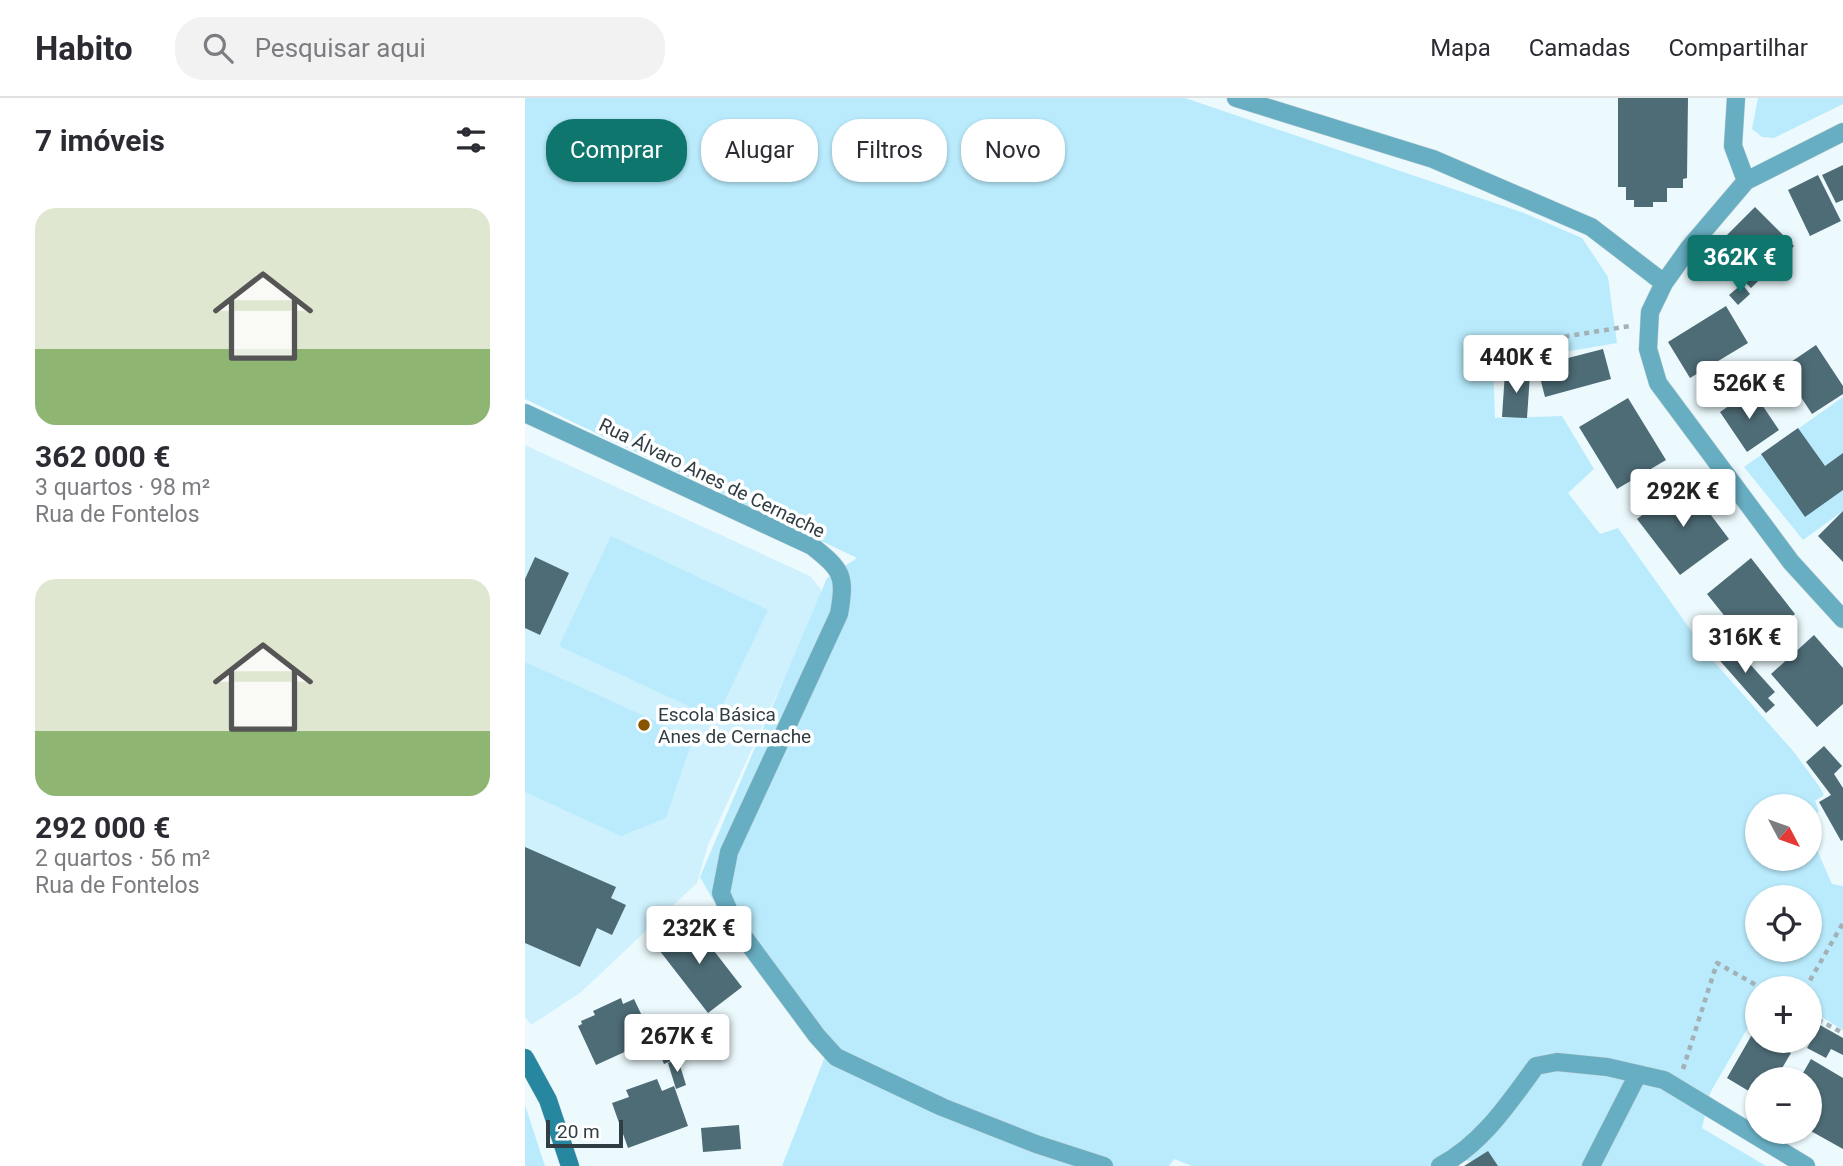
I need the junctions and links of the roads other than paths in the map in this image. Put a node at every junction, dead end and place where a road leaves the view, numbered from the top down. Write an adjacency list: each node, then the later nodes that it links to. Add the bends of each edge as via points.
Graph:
1 (1236, 98): 5 (street, via 1433,159 1591,227)
2 (1736, 98): 4 (street, via 1733,146)
3 (1843, 131): 4 (street)
4 (1746, 181): 5 (street)
5 (1664, 283): 7 (street, via 1648,323 1648,349 1658,383 1791,562)
6 (525, 413): 11 (street, Rua Álvaro Anes de Cernache, via 811,546 835,564 844,588 839,614 729,852 721,893 735,925 836,1057 942,1107)
7 (1843, 619)
8 (525, 1058): 10 (street, via 548,1100)
9 (1638, 1073): 12 (street, via 1557,1062 1536,1066 1499,1118); 13 (street); 14 (street, via 1678,1087)
10 (570, 1166)
11 (1104, 1166)
12 (1440, 1166)
13 (1591, 1166)
14 (1806, 1166)

